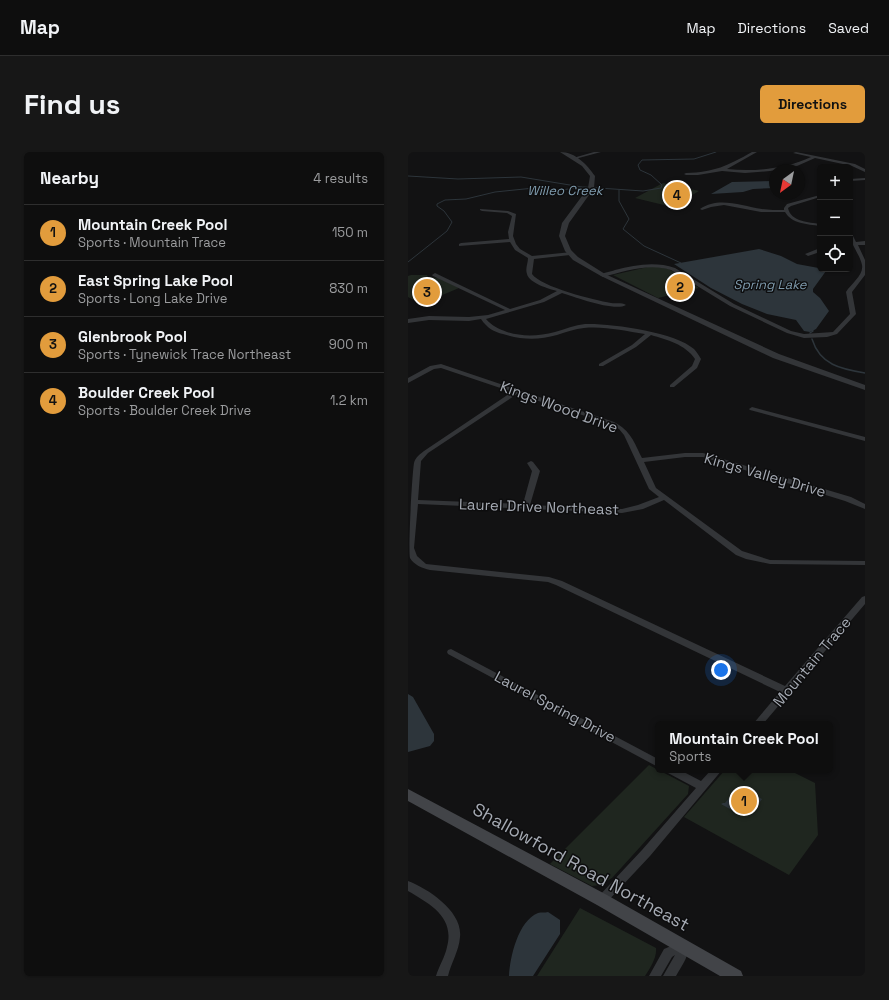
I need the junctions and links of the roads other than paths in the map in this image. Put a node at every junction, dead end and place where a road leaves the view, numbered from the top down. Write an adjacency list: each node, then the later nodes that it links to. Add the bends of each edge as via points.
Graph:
1 (563, 152): 6 (street)
2 (599, 152): 6 (street)
3 (755, 152): 7 (street)
4 (795, 153): 5 (street)
5 (815, 157): 7 (street, via 758,172); 8 (street, via 853,164)
6 (575, 158): 22 (street, via 589,168 594,181 564,226 562,236)
7 (724, 170): 9 (street, via 707,174)
8 (865, 171)
9 (686, 174)
10 (865, 179): 11 (street)
11 (853, 180)
12 (817, 197): 15 (street, via 789,205)
13 (702, 209): 15 (street, via 715,204 732,204 761,211)
14 (482, 210): 17 (street, via 508,212 514,215 510,229)
15 (786, 211): 16 (street, via 788,216 794,219)
16 (817, 224)
17 (512, 240): 20 (street); 25 (street, via 518,250)
18 (853, 244): 19 (street)
19 (865, 244)
20 (461, 245)
21 (853, 246): 27 (street, via 865,267 860,284 849,292 853,314 838,332 827,335 804,336 789,332 732,305 668,267 654,265)
22 (569, 251): 25 (street); 27 (street, via 584,265)
23 (817, 251): 24 (street)
24 (808, 254)
25 (530, 257): 28 (street, via 529,272 533,279)
26 (435, 275): 30 (street)
27 (603, 275): 37 (street, via 776,356)
28 (562, 291): 29 (street); 30 (street, via 546,300)
29 (623, 306)
30 (509, 310): 31 (street)
31 (483, 318): 32 (street); 33 (street, via 488,326 496,330 533,340 585,326)
32 (408, 321)
33 (650, 333): 34 (street, via 634,346); 36 (street, via 684,346 697,357 698,362 695,366)
34 (601, 365)
35 (408, 381): 38 (street, Kings Wood Drive, via 437,364)
36 (672, 386)
37 (865, 388)
38 (517, 392): 41 (street, Kings Wood Drive, via 622,428); 44 (street, via 421,457 417,466)
39 (752, 409): 40 (street)
40 (865, 439)
41 (639, 461): 43 (street, Kings Wood Drive, via 653,489); 46 (street, Kings Valley Drive, via 685,454 703,455 848,499)
42 (531, 463): 45 (street, via 536,471)
43 (663, 498): 45 (street, Laurel Drive Northeast, via 622,511); 47 (street, Kings Wood Drive, via 730,548 748,557 783,563)
44 (414, 502): 45 (street, Laurel Drive Northeast); 50 (street, via 411,553 423,566 560,583)
45 (526, 507)
46 (865, 507)
47 (865, 563)
48 (865, 599): 50 (street, Mountain Trace)
49 (451, 652): 52 (street, Laurel Spring Drive)
50 (787, 691): 51 (street, Mountain Trace)
51 (761, 721)
52 (655, 761)
53 (677, 773): 55 (street)
54 (715, 773): 55 (street)
55 (703, 787): 58 (street)
56 (409, 797): 58 (main road, Shallowford Road Northeast)
57 (408, 886): 60 (street, via 440,905 453,925 453,946)
58 (602, 900): 59 (main road, Shallowford Road Northeast)
59 (683, 946): 61 (street, via 668,953); 62 (street, via 679,962); 63 (main road, Shallowford Road Northeast)
60 (442, 976)
61 (655, 976)
62 (669, 976)
63 (734, 976)

